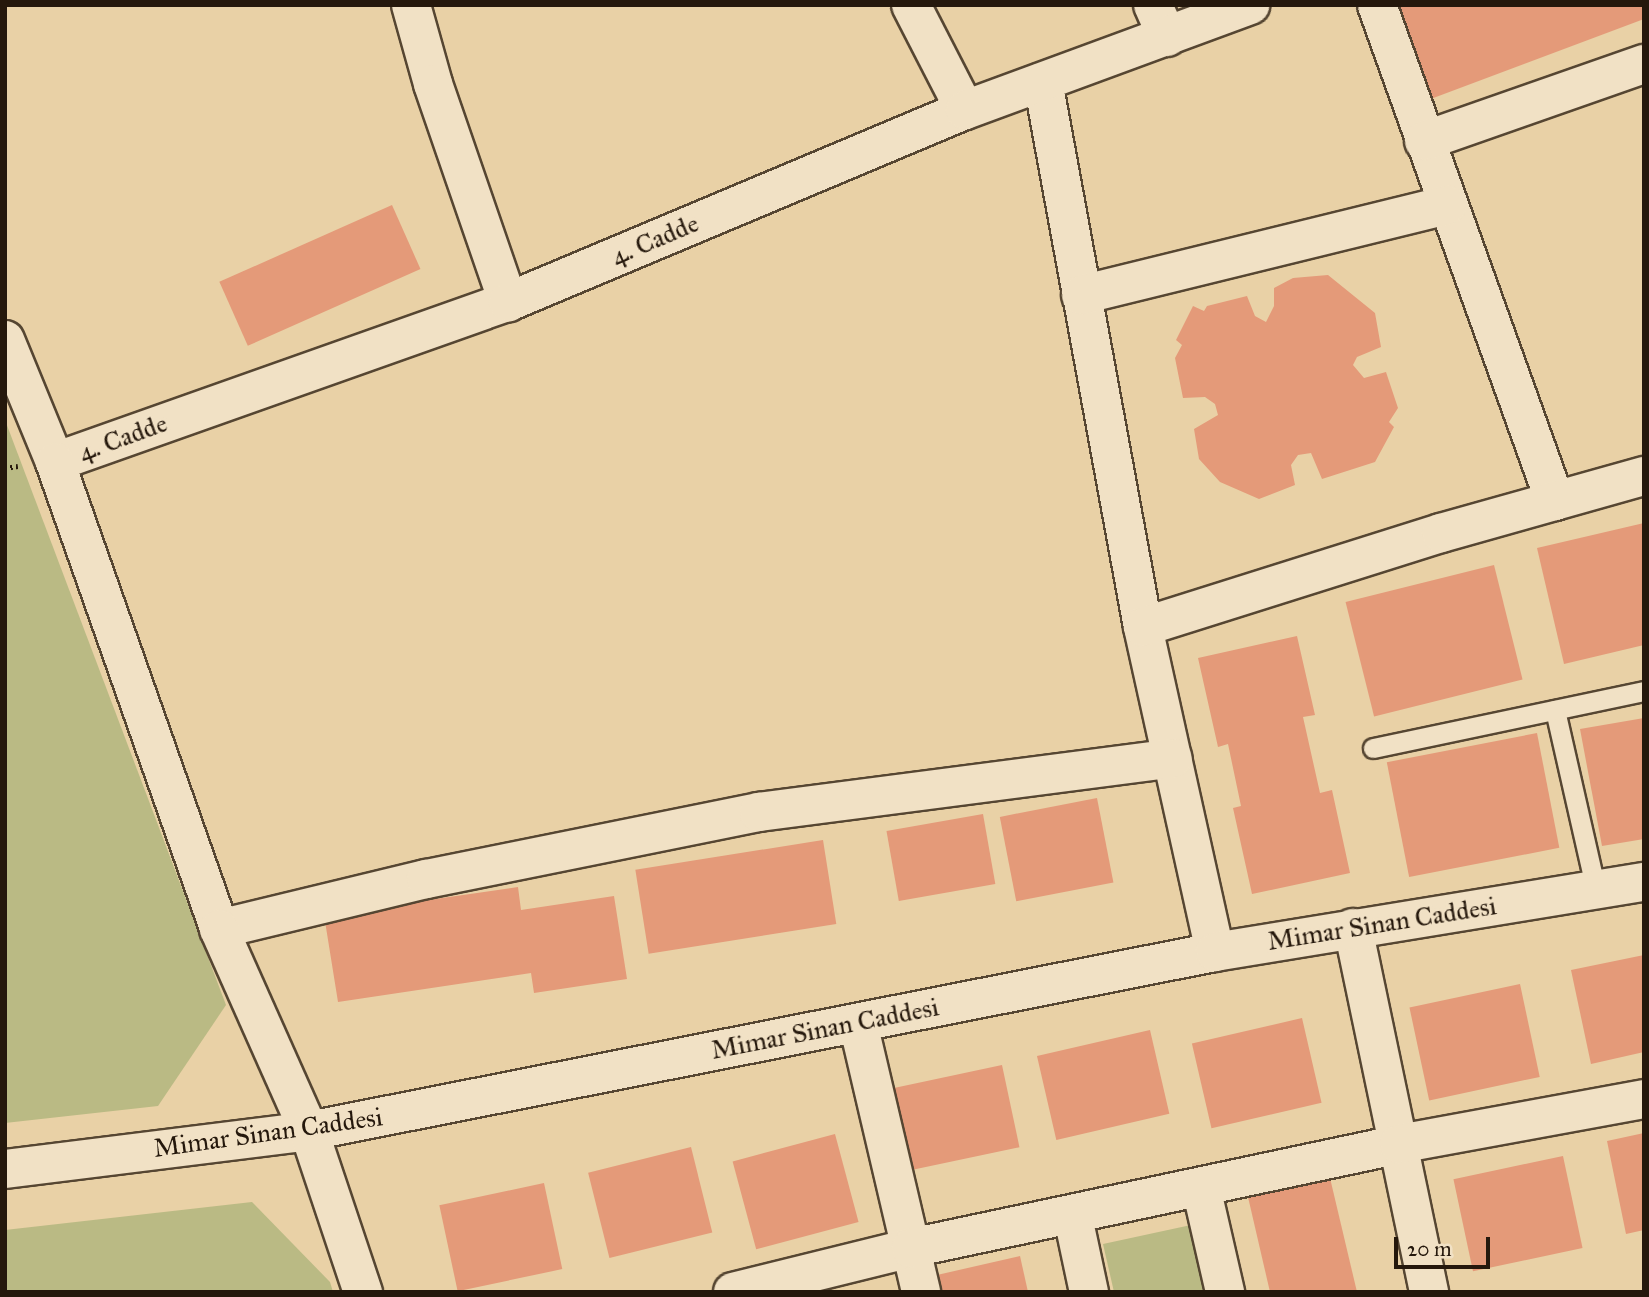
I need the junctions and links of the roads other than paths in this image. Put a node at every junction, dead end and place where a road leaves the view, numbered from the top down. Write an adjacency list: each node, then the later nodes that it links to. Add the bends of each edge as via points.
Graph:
1 (411, 5): 12 (street, via 433,84)
2 (911, 5): 8 (street)
3 (1250, 5): 5 (street, 4. Cadde)
4 (1377, 5): 9 (street)
5 (1160, 21): 7 (street, 4. Cadde)
6 (1644, 64): 9 (street)
7 (1043, 82): 8 (street, 4. Cadde); 11 (street)
8 (965, 110): 12 (street, 4. Cadde)
9 (1424, 141): 10 (street)
10 (1447, 205): 11 (street); 16 (street)
11 (1082, 295): 17 (street)
12 (508, 302): 14 (street, 4. Cadde)
13 (5, 340): 14 (street)
14 (55, 463): 25 (street)
15 (1644, 476): 16 (street)
16 (1555, 502): 17 (street)
17 (1143, 627): 21 (street)
18 (1644, 691): 19 (lane)
19 (1555, 710): 20 (lane); 23 (lane)
20 (1373, 748)
21 (1172, 758): 25 (street, via 760,812 426,879); 26 (street)
22 (1644, 882): 23 (street, Mimar Sinan Caddesi)
23 (1595, 890): 24 (street, Mimar Sinan Caddesi)
24 (1353, 928): 26 (street, Mimar Sinan Caddesi); 30 (street)
25 (219, 929): 29 (street)
26 (1215, 952): 27 (street, Mimar Sinan Caddesi)
27 (858, 1023): 29 (street, Mimar Sinan Caddesi); 34 (street)
28 (1644, 1099): 30 (street)
29 (309, 1131): 31 (street, Mimar Sinan Caddesi); 35 (street)
30 (1399, 1144): 32 (street); 40 (street)
31 (5, 1169)
32 (1201, 1187): 33 (street); 39 (street)
33 (1073, 1217): 34 (street); 38 (street)
34 (911, 1248): 36 (street); 37 (street)
35 (363, 1292)
36 (733, 1292)
37 (921, 1292)
38 (1089, 1292)
39 (1225, 1292)
40 (1429, 1292)

